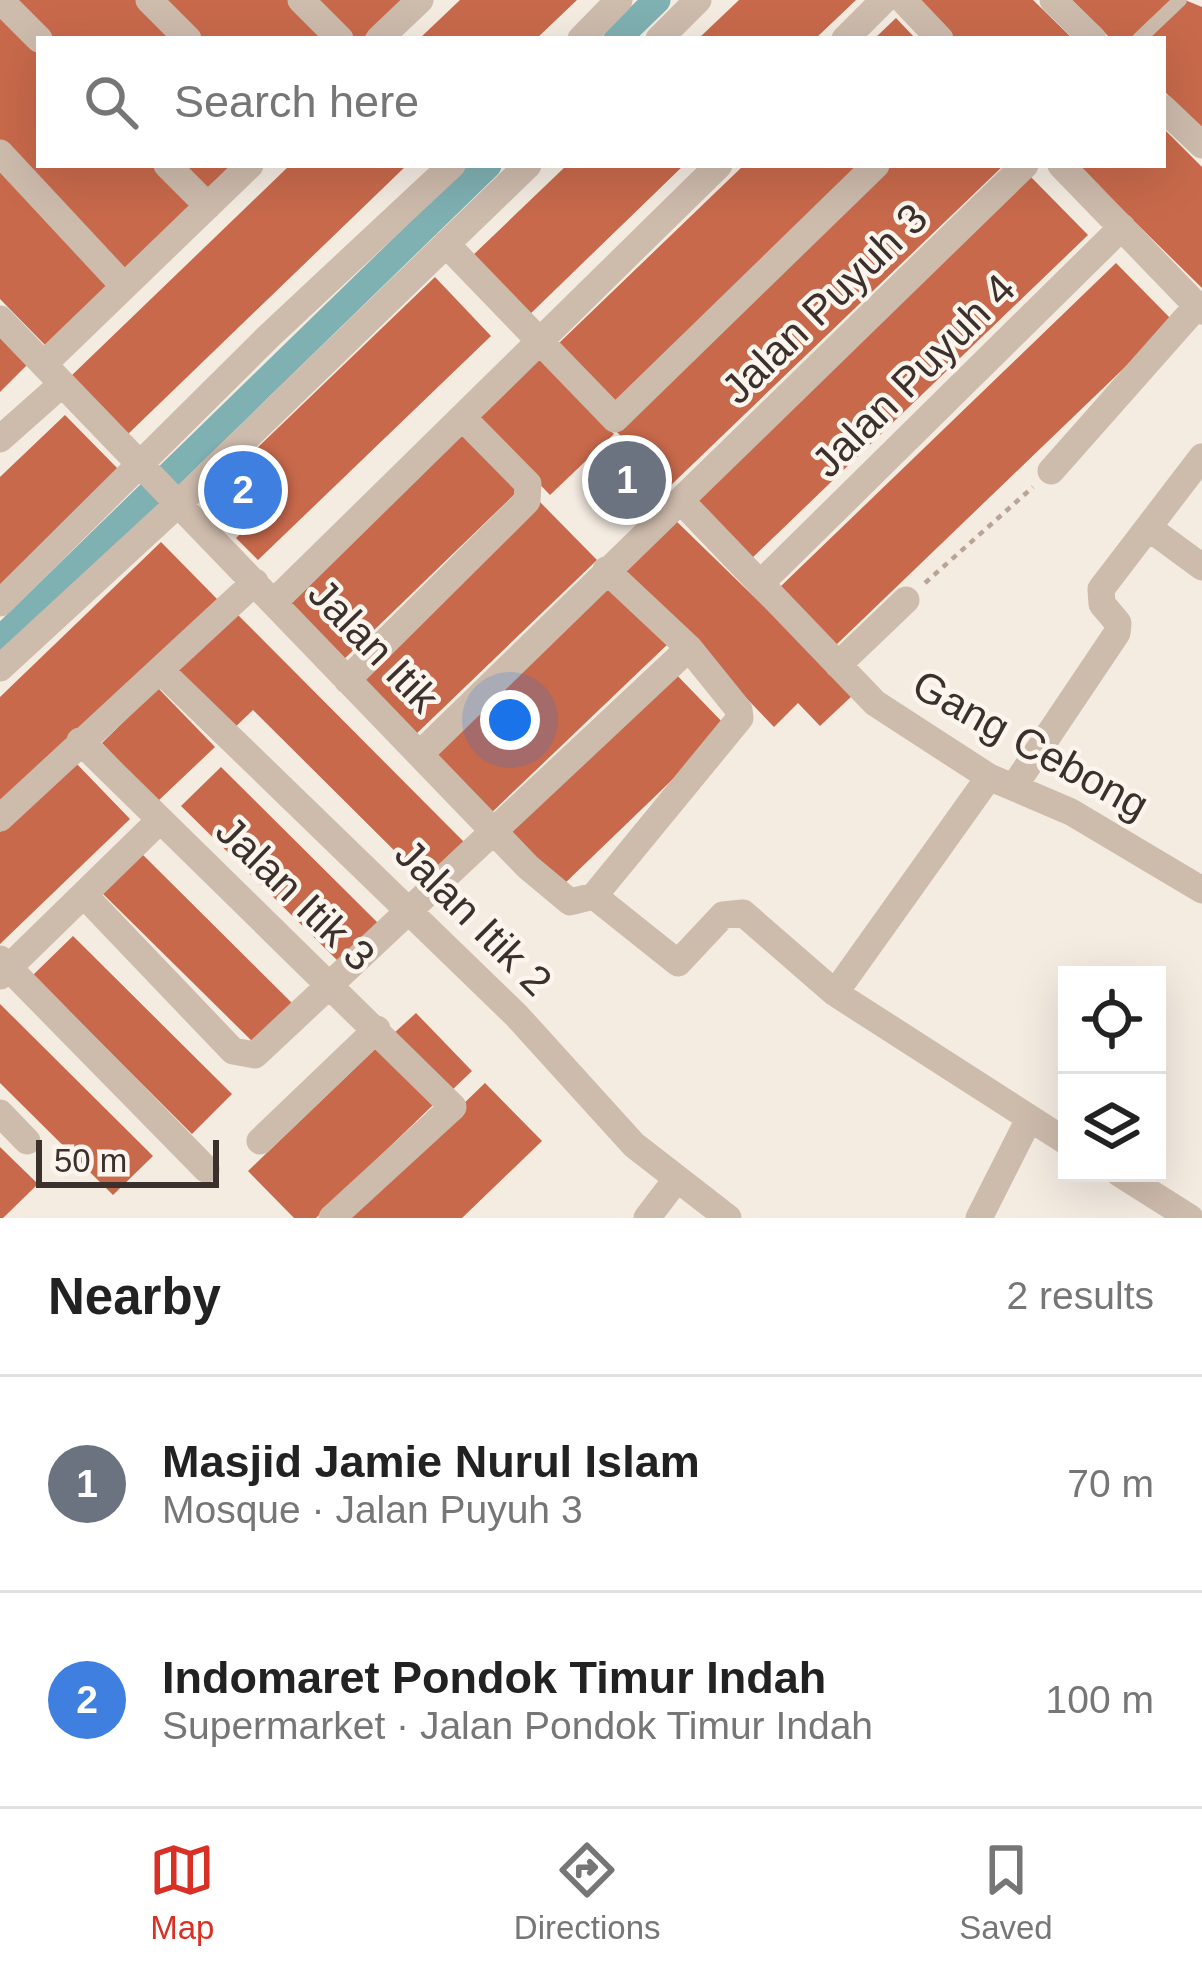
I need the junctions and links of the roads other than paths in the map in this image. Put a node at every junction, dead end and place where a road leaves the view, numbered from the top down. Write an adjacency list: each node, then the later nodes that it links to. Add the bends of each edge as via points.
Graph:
1 (0, 0): 11 (street)
2 (149, 0): 12 (street)
3 (301, 0): 13 (street)
4 (419, 0): 14 (street)
5 (619, 0): 15 (street)
6 (698, 0): 16 (street)
7 (884, 0): 17 (street)
8 (903, 0): 18 (street)
9 (1054, 0): 19 (street)
10 (1180, 0): 20 (lane)
11 (36, 36)
12 (185, 36)
13 (337, 36)
14 (383, 36)
15 (583, 36)
16 (662, 36)
17 (848, 36)
18 (937, 36)
19 (1090, 36)
20 (1142, 36)
21 (1166, 110): 22 (street)
22 (1202, 145)
23 (0, 153): 35 (street)
24 (169, 168): 32 (street)
25 (247, 168): 32 (street)
26 (449, 168): 43 (street)
27 (525, 168): 34 (street)
28 (716, 168): 38 (street)
29 (873, 168): 38 (street, via 615,418)
30 (1022, 168): 46 (street, Jalan Puyuh 3)
31 (1064, 168): 33 (street)
32 (208, 206): 35 (street)
33 (1122, 227): 36 (street); 50 (street, Jalan Puyuh 4)
34 (446, 244): 38 (street); 45 (street)
35 (123, 285): 39 (street)
36 (1200, 308): 44 (street)
37 (0, 320): 39 (street, Jalan Itik)
38 (541, 342): 40 (street)
39 (53, 374): 41 (street); 43 (street, Jalan Itik)
40 (463, 418): 51 (street); 58 (street, via 528,484 527,501)
41 (0, 440)
42 (1202, 457): 47 (street)
43 (144, 469): 45 (street, Jalan Itik); 53 (street)
44 (1051, 471)
45 (175, 501): 51 (street, Jalan Itik); 56 (street)
46 (681, 501): 49 (street, Jalan Puyuh 3); 50 (street, Gang Cebong)
47 (1149, 528): 48 (street); 61 (street, via 1101,589 1117,633)
48 (1202, 567)
49 (606, 570): 54 (street); 60 (street, Jalan Puyuh 3)
50 (763, 582): 55 (street, Gang Cebong)
51 (264, 592): 57 (street); 58 (street, Jalan Itik)
52 (906, 600): 55 (street)
53 (0, 603)
54 (689, 648): 64 (street); 67 (street, via 740,718)
55 (838, 665): 61 (street, Gang Cebong, via 875,703)
56 (0, 668)
57 (161, 671): 59 (street); 68 (street, Jalan Itik 2)
58 (347, 680): 60 (street, Jalan Itik)
59 (80, 741): 62 (street); 63 (street, Jalan Itik 3)
60 (420, 754): 64 (street, Jalan Itik)
61 (1002, 781): 65 (street, Gang Cebong); 71 (street)
62 (0, 818)
63 (160, 820): 66 (street); 70 (street, Jalan Itik 3)
64 (494, 831): 67 (street, Jalan Itik, via 556,895 570,902); 68 (street)
65 (1202, 890)
66 (84, 895): 69 (street); 70 (street, via 233,1051 255,1055)
67 (593, 896): 71 (street, via 679,963 723,915 743,913)
68 (410, 911): 70 (street); 79 (street, Jalan Itik 2)
69 (3, 968): 78 (street)
70 (332, 984): 72 (street, Jalan Itik 3)
71 (835, 993): 74 (street)
72 (377, 1029): 77 (street); 81 (street, Jalan Itik 3, via 453,1107)
73 (0, 1113): 76 (street)
74 (1029, 1119): 75 (street); 84 (street)
75 (1058, 1137)
76 (27, 1141)
77 (260, 1141)
78 (206, 1169)
79 (676, 1180): 82 (street); 83 (street, Jalan Itik 2)
80 (1133, 1182): 85 (street)
81 (332, 1218)
82 (647, 1218)
83 (728, 1218)
84 (979, 1218)
85 (1190, 1218)

